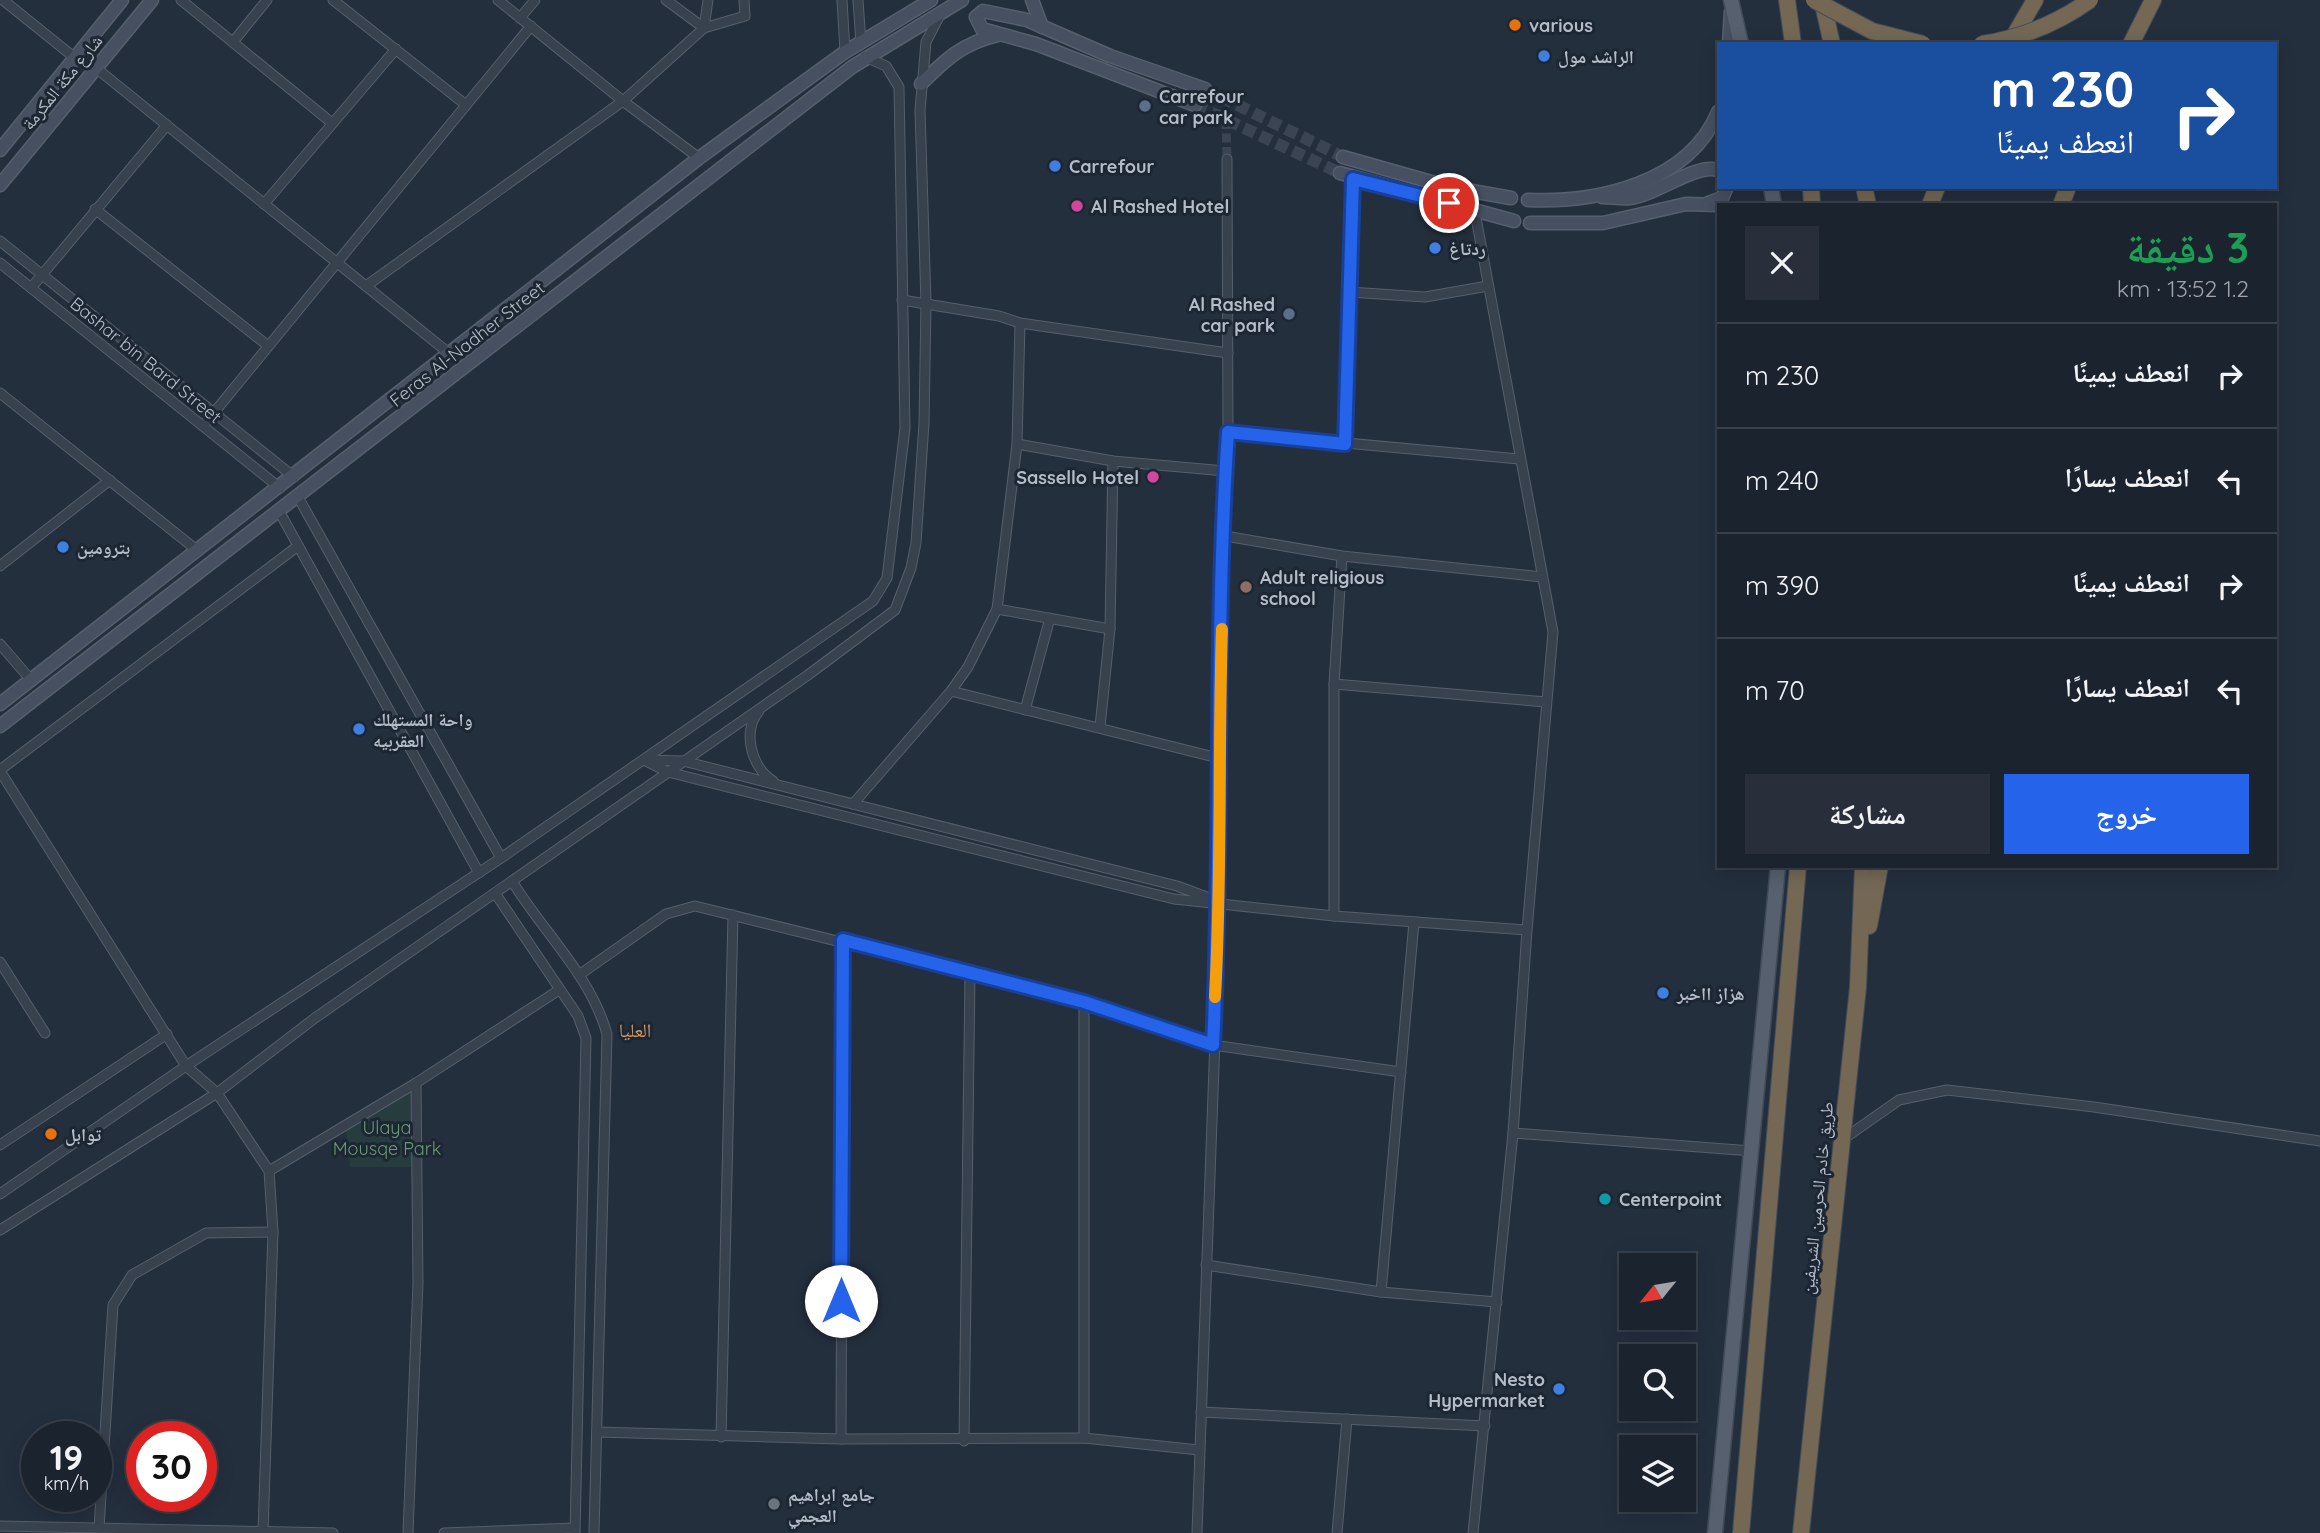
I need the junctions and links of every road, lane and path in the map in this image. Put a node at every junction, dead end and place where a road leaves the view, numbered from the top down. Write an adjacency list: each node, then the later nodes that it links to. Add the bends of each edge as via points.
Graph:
1 (3, 0): 43 (street)
2 (122, 0): 43 (street, شارع مكة المكرمة)
3 (152, 0): 44 (street, شارع مكة المكرمة)
4 (181, 0): 30 (street)
5 (267, 0): 30 (street)
6 (333, 0): 40 (street)
7 (498, 0): 25 (street)
8 (535, 0): 25 (street)
9 (666, 0): 28 (street)
10 (708, 0): 28 (street)
11 (744, 0): 28 (street, via 745,16)
12 (842, 0): 41 (street)
13 (859, 0): 39 (street)
14 (931, 0): 39 (street, Feras Al-Nadher Street)
15 (962, 0): 24 (street, Feras Al-Nadher Street)
16 (1032, 0): 27 (street)
17 (1731, 0): 31 (street); 32 (main road)
18 (1787, 0): 33 (highway)
19 (1814, 0): 35 (highway, bridge, via 1872,31)
20 (1822, 0): 34 (highway)
21 (2035, 0): 37 (highway)
22 (2090, 0): 36 (highway, bridge, via 2050,24)
23 (2153, 0): 38 (highway)
24 (943, 12): 42 (street, Feras Al-Nadher Street); 45 (street, via 929,32)
25 (520, 18): 26 (street)
26 (531, 26): 47 (street); 48 (street)
27 (1042, 27): 29 (street, via 1005,14 978,14 978,25); 46 (street)
28 (704, 28): 47 (street)
29 (1000, 35): 45 (street, via 961,47); 49 (street, via 1036,44)
30 (233, 42): 51 (street)
31 (1729, 42)
32 (1741, 42)
33 (1793, 42)
34 (1832, 42)
35 (1915, 42)
36 (1991, 42)
37 (2011, 42)
38 (2132, 42)
39 (861, 43): 41 (street, Feras Al-Nadher Street)
40 (396, 49): 48 (street); 51 (street)
41 (845, 52): 55 (street, Feras Al-Nadher Street)
42 (865, 57): 80 (street, via 886,66 900,87); 98 (street, Feras Al-Nadher Street)
43 (75, 58): 53 (street, شارع مكة المكرمة)
44 (96, 68): 52 (street); 60 (street, شارع مكة المكرمة)
45 (921, 84): 81 (street)
46 (1205, 89)
47 (623, 101): 55 (street); 76 (street)
48 (466, 105): 74 (street)
49 (1195, 105)
50 (1717, 114): 63 (street, via 1693,150 1668,170)
51 (332, 123): 66 (street)
52 (167, 125): 66 (street); 68 (street)
53 (0, 150)
54 (1343, 157): 62 (street)
55 (699, 158): 85 (street, Feras Al-Nadher Street)
56 (1227, 159): 84 (street)
57 (1717, 170): 63 (street, via 1701,170 1631,198)
58 (1340, 173): 59 (street)
59 (1353, 179): 69 (street); 79 (street)
60 (0, 185)
61 (1726, 189): 67 (street)
62 (1471, 191): 64 (street); 69 (street)
63 (1582, 197): 65 (street)
64 (1511, 198)
65 (1528, 200)
66 (264, 204): 74 (street)
67 (1713, 204): 71 (street, via 1686,204 1604,223)
68 (95, 209): 75 (street); 83 (street)
69 (1474, 211): 70 (street); 77 (street)
70 (1514, 221)
71 (1530, 223)
72 (0, 242): 75 (street, Bashar bin Bard Street)
73 (0, 263): 78 (street, Bashar bin Bard Street)
74 (337, 263): 76 (street); 83 (street)
75 (41, 275): 78 (street); 87 (street, Bashar bin Bard Street)
76 (366, 286): 85 (street)
77 (1488, 286): 79 (street, via 1425,297); 92 (street)
78 (31, 288): 88 (street, Bashar bin Bard Street)
79 (1349, 292): 91 (street)
80 (902, 300): 81 (street); 120 (street, via 905,428 887,578 873,601)
81 (926, 303): 82 (street); 115 (street, via 916,543 904,590 895,610)
82 (1020, 323): 84 (street); 90 (street)
83 (267, 345): 87 (street)
84 (1228, 353): 89 (street)
85 (450, 354): 95 (street, Feras Al-Nadher Street)
86 (0, 393): 96 (street)
87 (212, 414): 88 (street); 95 (street, Bashar bin Bard Street)
88 (203, 426): 97 (street, Bashar bin Bard Street)
89 (1228, 432): 91 (street); 94 (street)
90 (1017, 444): 93 (street); 106 (street)
91 (1345, 444): 92 (street)
92 (1520, 458): 105 (street)
93 (1113, 461): 94 (street); 108 (street)
94 (1226, 471): 100 (street)
95 (294, 477): 97 (street, Feras Al-Nadher Street)
96 (110, 480): 102 (street); 104 (street)
97 (280, 488): 102 (street, Feras Al-Nadher Street)
98 (298, 497): 99 (street, Feras Al-Nadher Street); 126 (street)
99 (279, 511): 101 (street); 117 (street, Feras Al-Nadher Street)
100 (1224, 536): 103 (street); 119 (street)
101 (298, 546): 122 (street); 132 (street)
102 (198, 551): 110 (street, Feras Al-Nadher Street)
103 (1342, 556): 105 (street); 111 (street)
104 (0, 566)
105 (1542, 577): 113 (street, via 1553,632)
106 (997, 609): 107 (street); 112 (street)
107 (1050, 618): 108 (street); 116 (street)
108 (1110, 629): 118 (street)
109 (0, 644): 110 (street)
110 (31, 680): 114 (street, Feras Al-Nadher Street)
111 (1334, 684): 113 (street); 137 (street)
112 (951, 691): 116 (street); 125 (street)
113 (1546, 702): 140 (street)
114 (0, 704)
115 (765, 705): 121 (street); 124 (street, via 749,733 754,758 765,776)
116 (1025, 710): 118 (street)
117 (0, 726)
118 (1100, 727): 119 (street)
119 (1217, 758): 135 (street)
120 (644, 760): 121 (street); 123 (street); 126 (street)
121 (683, 761): 123 (street); 124 (street)
122 (0, 771): 149 (street)
123 (668, 772): 133 (street); 135 (street, via 1174,899)
124 (784, 787): 125 (street)
125 (853, 804): 135 (street, via 1177,886)
126 (501, 858): 132 (street)
127 (1778, 868): 159 (main road)
128 (1798, 868): 139 (highway)
129 (1804, 868): 139 (highway)
130 (1863, 868): 145 (highway, طريق خادم الحرمين الشريفين)
131 (1880, 868): 145 (highway)
132 (479, 873): 151 (street)
133 (512, 881): 134 (street); 144 (street)
134 (495, 893): 146 (street); 154 (street)
135 (1220, 902): 137 (street); 150 (street)
136 (733, 915): 141 (street); 144 (street, via 695,906 666,914); 171 (street)
137 (1334, 916): 138 (street)
138 (1414, 922): 140 (street); 152 (street)
139 (1794, 927): 190 (highway)
140 (1527, 930): 155 (street)
141 (843, 940): 143 (street); 173 (street)
142 (0, 962): 148 (street)
143 (970, 972): 147 (street); 174 (street)
144 (579, 975): 170 (street, via 601,1013 607,1034)
145 (1858, 987): 156 (highway, طريق خادم الحرمين الشريفين)
146 (559, 990): 153 (street); 180 (street, via 578,1016 586,1038)
147 (1084, 1002): 150 (street); 172 (street)
148 (45, 1033)
149 (167, 1034): 151 (street); 158 (street)
150 (1213, 1045): 152 (street); 164 (street)
151 (186, 1066): 154 (street); 161 (street)
152 (1401, 1072): 165 (street)
153 (416, 1083): 160 (street); 183 (street, via 418,1283)
154 (216, 1093): 160 (street); 162 (street)
155 (1513, 1133): 159 (street); 166 (street)
156 (1842, 1141): 157 (street, via 1899,1100 1947,1090); 191 (highway, طريق خادم الحرمين الشريفين)
157 (2320, 1141)
158 (0, 1145)
159 (1752, 1151): 189 (main road)
160 (269, 1171): 163 (street)
161 (0, 1194)
162 (0, 1230)
163 (273, 1232): 177 (street, via 206,1234 132,1275 113,1305); 181 (street)
164 (1206, 1265): 165 (street); 167 (street)
165 (1381, 1292): 166 (street)
166 (1497, 1302): 169 (street)
167 (1201, 1412): 168 (street); 175 (street)
168 (1347, 1419): 169 (street); 187 (street)
169 (1485, 1426): 188 (street)
170 (597, 1432): 171 (street); 185 (street)
171 (721, 1437): 173 (street)
172 (1084, 1438): 174 (street); 175 (street)
173 (841, 1440): 174 (street)
174 (964, 1441)
175 (1199, 1450): 186 (street)
176 (0, 1526): 178 (street)
177 (99, 1528): 178 (street); 179 (street)
178 (58, 1530)
179 (163, 1531): 181 (street)
180 (575, 1531): 184 (street)
181 (263, 1532): 182 (street)
182 (333, 1533)
183 (408, 1533)
184 (444, 1533)
185 (594, 1533)
186 (1197, 1533)
187 (1337, 1533)
188 (1473, 1533)
189 (1715, 1533)
190 (1741, 1533)
191 (1801, 1533)

